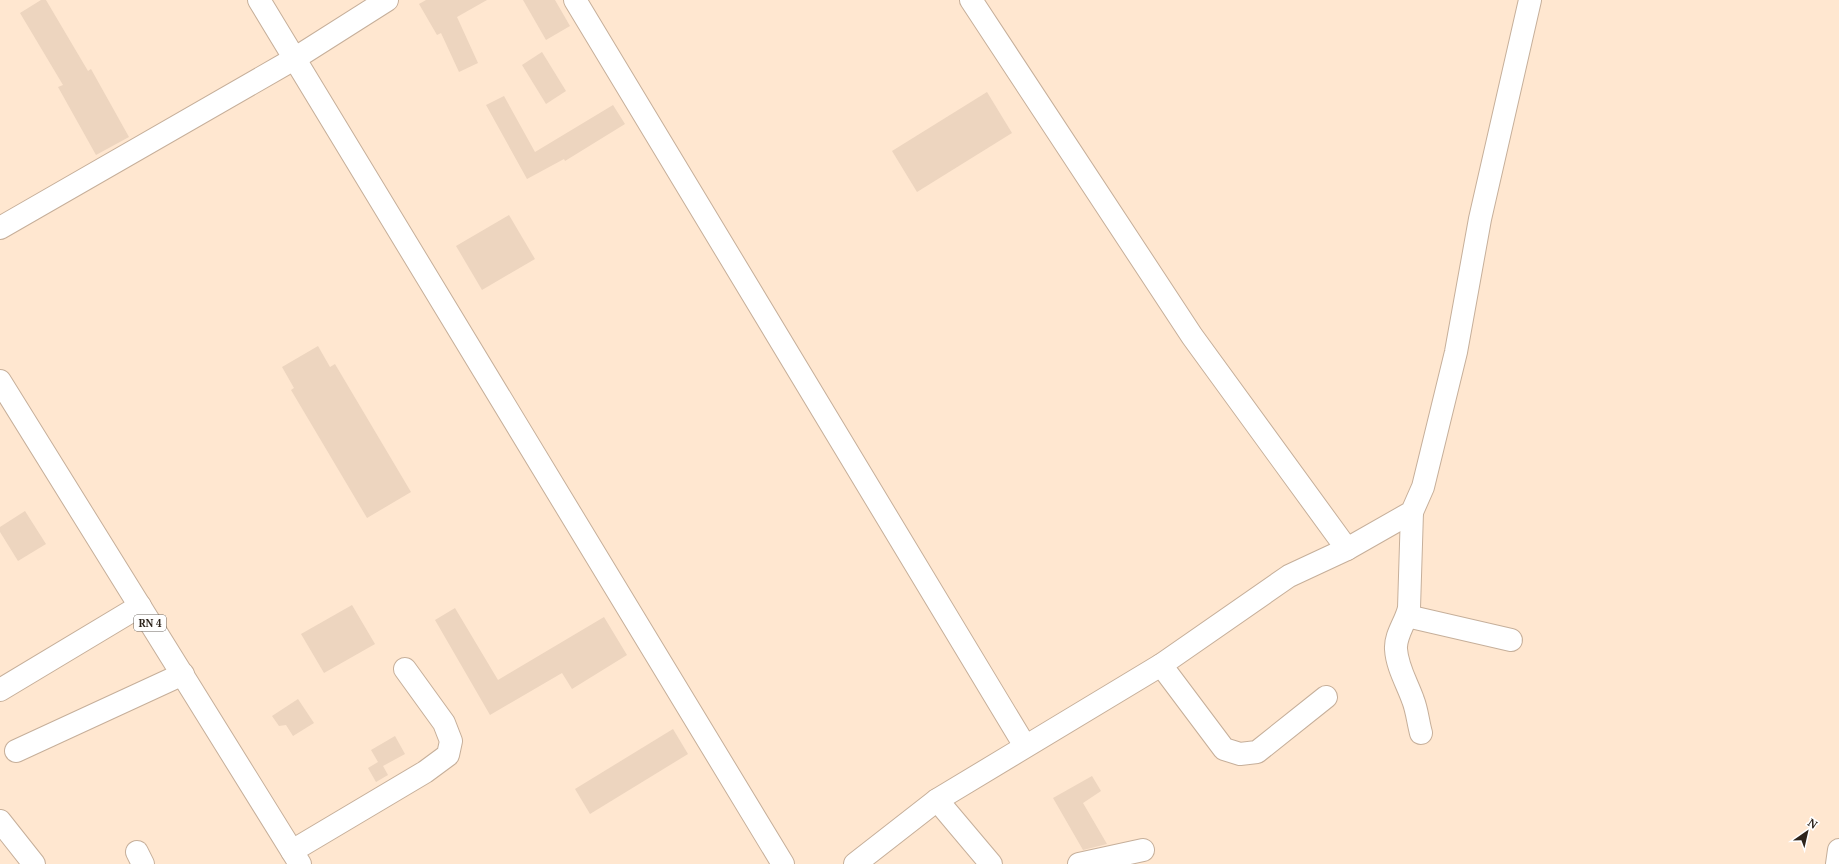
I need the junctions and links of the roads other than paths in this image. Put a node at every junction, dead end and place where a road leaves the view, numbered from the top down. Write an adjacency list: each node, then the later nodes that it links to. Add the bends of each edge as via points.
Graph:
1 (259, 0): 6 (main road)
2 (386, 0): 6 (main road)
3 (575, 0): 20 (main road)
4 (971, 0): 10 (main road, via 1192,336)
5 (1530, 0): 9 (main road, via 1480,219 1456,352 1423,487)
6 (294, 59): 7 (main road); 28 (main road)
7 (0, 228)
8 (0, 381): 11 (main road, RN 4)
9 (1412, 512): 10 (main road); 12 (main road, via 1411,579)
10 (1346, 549): 14 (main road, via 1289,576)
11 (140, 606): 16 (main road, RN 4); 17 (main road)
12 (1407, 616): 13 (main road); 19 (main road, via 1396,648 1400,666 1414,701)
13 (1511, 640)
14 (1161, 665): 18 (main road, via 1224,749 1240,754 1257,752); 20 (main road)
15 (405, 669): 26 (main road, via 444,723 451,741 448,755)
16 (183, 674): 21 (main road); 26 (main road, RN 4)
17 (0, 690)
18 (1326, 697)
19 (1421, 733)
20 (1025, 746): 22 (main road)
21 (16, 751)
22 (937, 800): 29 (main road); 30 (main road)
23 (0, 821): 27 (main road)
24 (1143, 850): 31 (main road)
25 (1839, 850): 32 (main road)
26 (296, 858)
27 (34, 864)
28 (783, 864)
29 (854, 864)
30 (991, 864)
31 (1079, 864)
32 (1837, 864)

